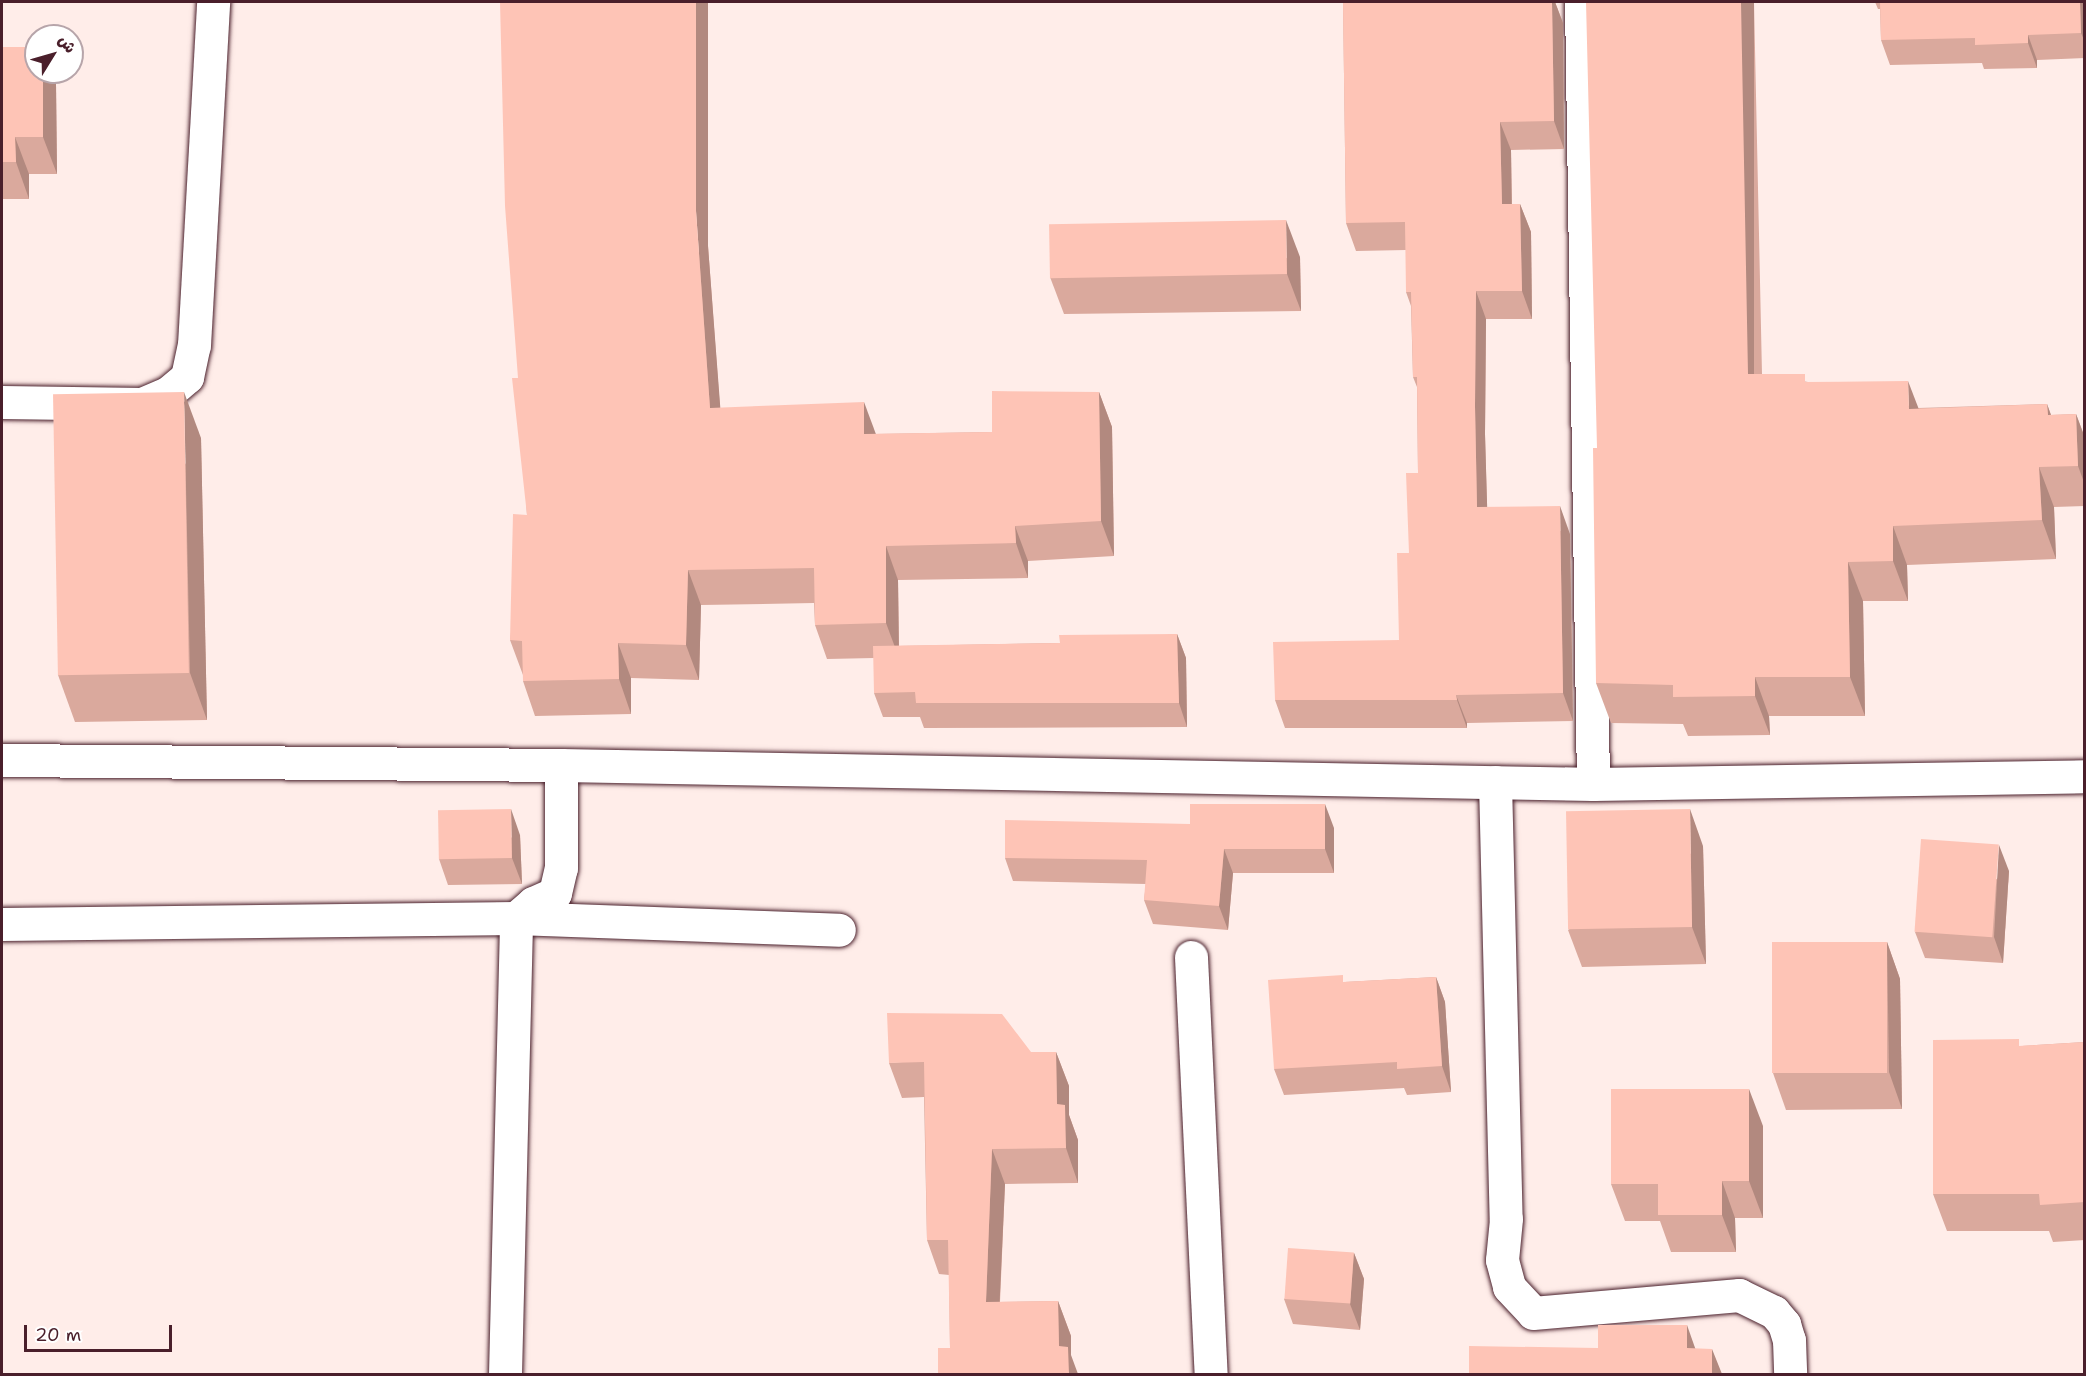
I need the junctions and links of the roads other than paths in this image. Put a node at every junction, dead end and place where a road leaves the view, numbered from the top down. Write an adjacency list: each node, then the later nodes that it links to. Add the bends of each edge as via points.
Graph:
1 (213, 2): 3 (street, via 194,345 187,377 168,393 142,404)
2 (1581, 2): 8 (street)
3 (2, 402)
4 (2, 760): 5 (street)
5 (561, 765): 7 (street); 9 (street, via 561,868 555,893 533,903)
6 (2085, 776): 8 (street)
7 (1495, 782): 8 (street); 15 (street, via 1506,1220 1502,1260 1509,1287 1533,1313 1739,1295 1774,1312 1784,1324 1789,1340)
8 (1593, 784)
9 (516, 918): 10 (street); 11 (street); 13 (street)
10 (2, 924)
11 (839, 930)
12 (1191, 957): 14 (street)
13 (505, 1374)
14 (1211, 1374)
15 (1790, 1374)

